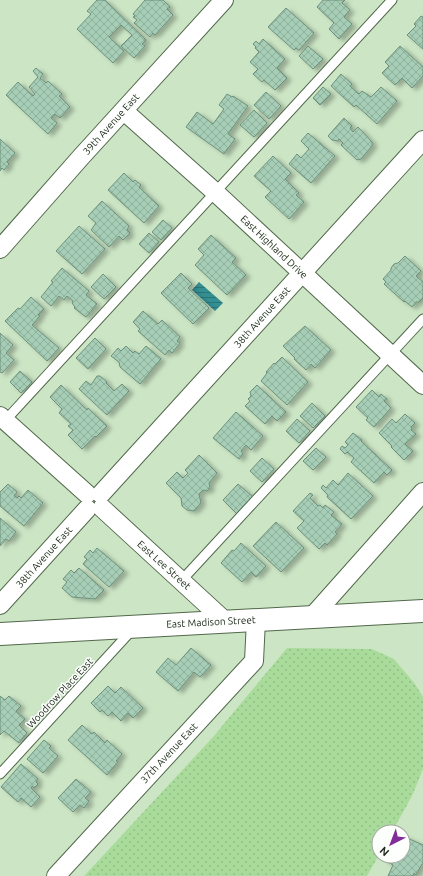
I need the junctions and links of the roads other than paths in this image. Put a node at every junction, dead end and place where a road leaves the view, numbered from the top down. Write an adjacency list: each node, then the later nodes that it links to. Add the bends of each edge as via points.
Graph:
1 (224, 0): 3 (street, 39th Avenue East)
2 (392, 0): 5 (lane)
3 (124, 111): 5 (street, East Highland Drive); 6 (street, 39th Avenue East)
4 (423, 140): 7 (street, 38th Avenue East)
5 (215, 192): 7 (street, East Highland Drive); 11 (lane)
6 (0, 249)
7 (303, 273): 9 (street, East Highland Drive); 13 (street, 38th Avenue East)
8 (423, 318): 9 (lane)
9 (390, 355): 10 (street, East Highland Drive); 14 (lane)
10 (423, 385)
11 (2, 421): 13 (street, East Lee Street)
12 (423, 492): 17 (street)
13 (94, 501): 14 (street, East Lee Street); 15 (street, 38th Avenue East)
14 (182, 580): 19 (street, East Lee Street)
15 (0, 605)
16 (423, 612): 17 (main road, East Madison Street)
17 (312, 618): 18 (main road, East Madison Street)
18 (256, 620): 19 (main road, East Madison Street); 23 (street, 37th Avenue East, via 254,661)
19 (226, 622): 20 (main road, East Madison Street)
20 (136, 626): 21 (main road, East Madison Street); 22 (lane, Woodrow Place East)
21 (0, 634)
22 (0, 774)
23 (56, 876)

